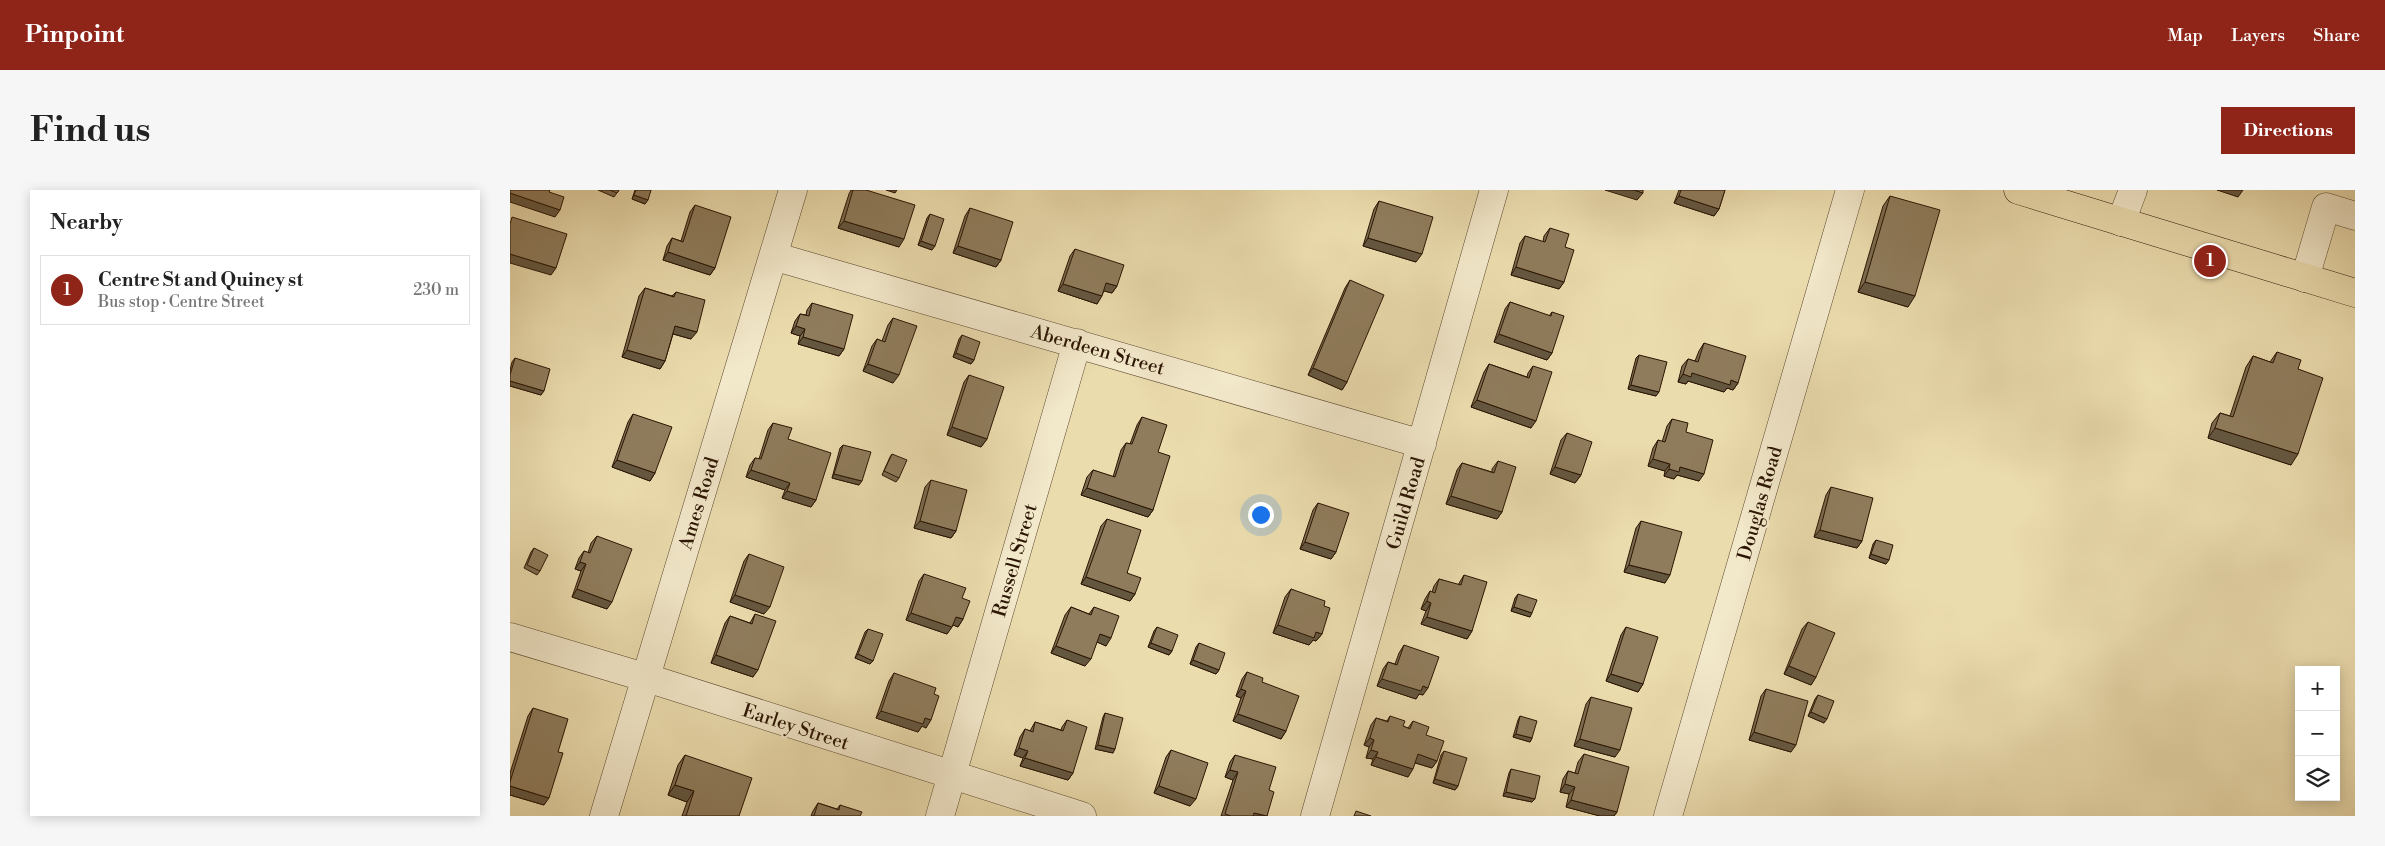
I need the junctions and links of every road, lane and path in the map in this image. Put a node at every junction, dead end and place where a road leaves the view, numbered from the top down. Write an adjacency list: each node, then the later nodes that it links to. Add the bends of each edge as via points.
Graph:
1 (793, 190): 9 (street, Ames Road)
2 (1494, 190): 13 (street, Guild Road)
3 (1850, 190): 21 (street, Douglas Road)
4 (2018, 190): 8 (main road)
5 (2132, 190): 8 (street)
6 (2329, 198): 7 (street); 10 (street)
7 (2355, 216)
8 (2122, 222): 10 (main road)
9 (773, 256): 12 (street, Aberdeen Street); 15 (street, Ames Road)
10 (2305, 278): 11 (main road)
11 (2355, 293)
12 (1077, 343): 13 (street, Aberdeen Street); 16 (street, Russell Street)
13 (1422, 444): 20 (street, Guild Road)
14 (510, 637): 15 (street, Earley Street)
15 (644, 677): 16 (street, Earley Street); 17 (street, Ames Road)
16 (952, 776): 18 (street, Russell Street); 19 (street, Earley Street)
17 (604, 816)
18 (940, 816)
19 (1082, 816)
20 (1315, 816)
21 (1668, 816)

